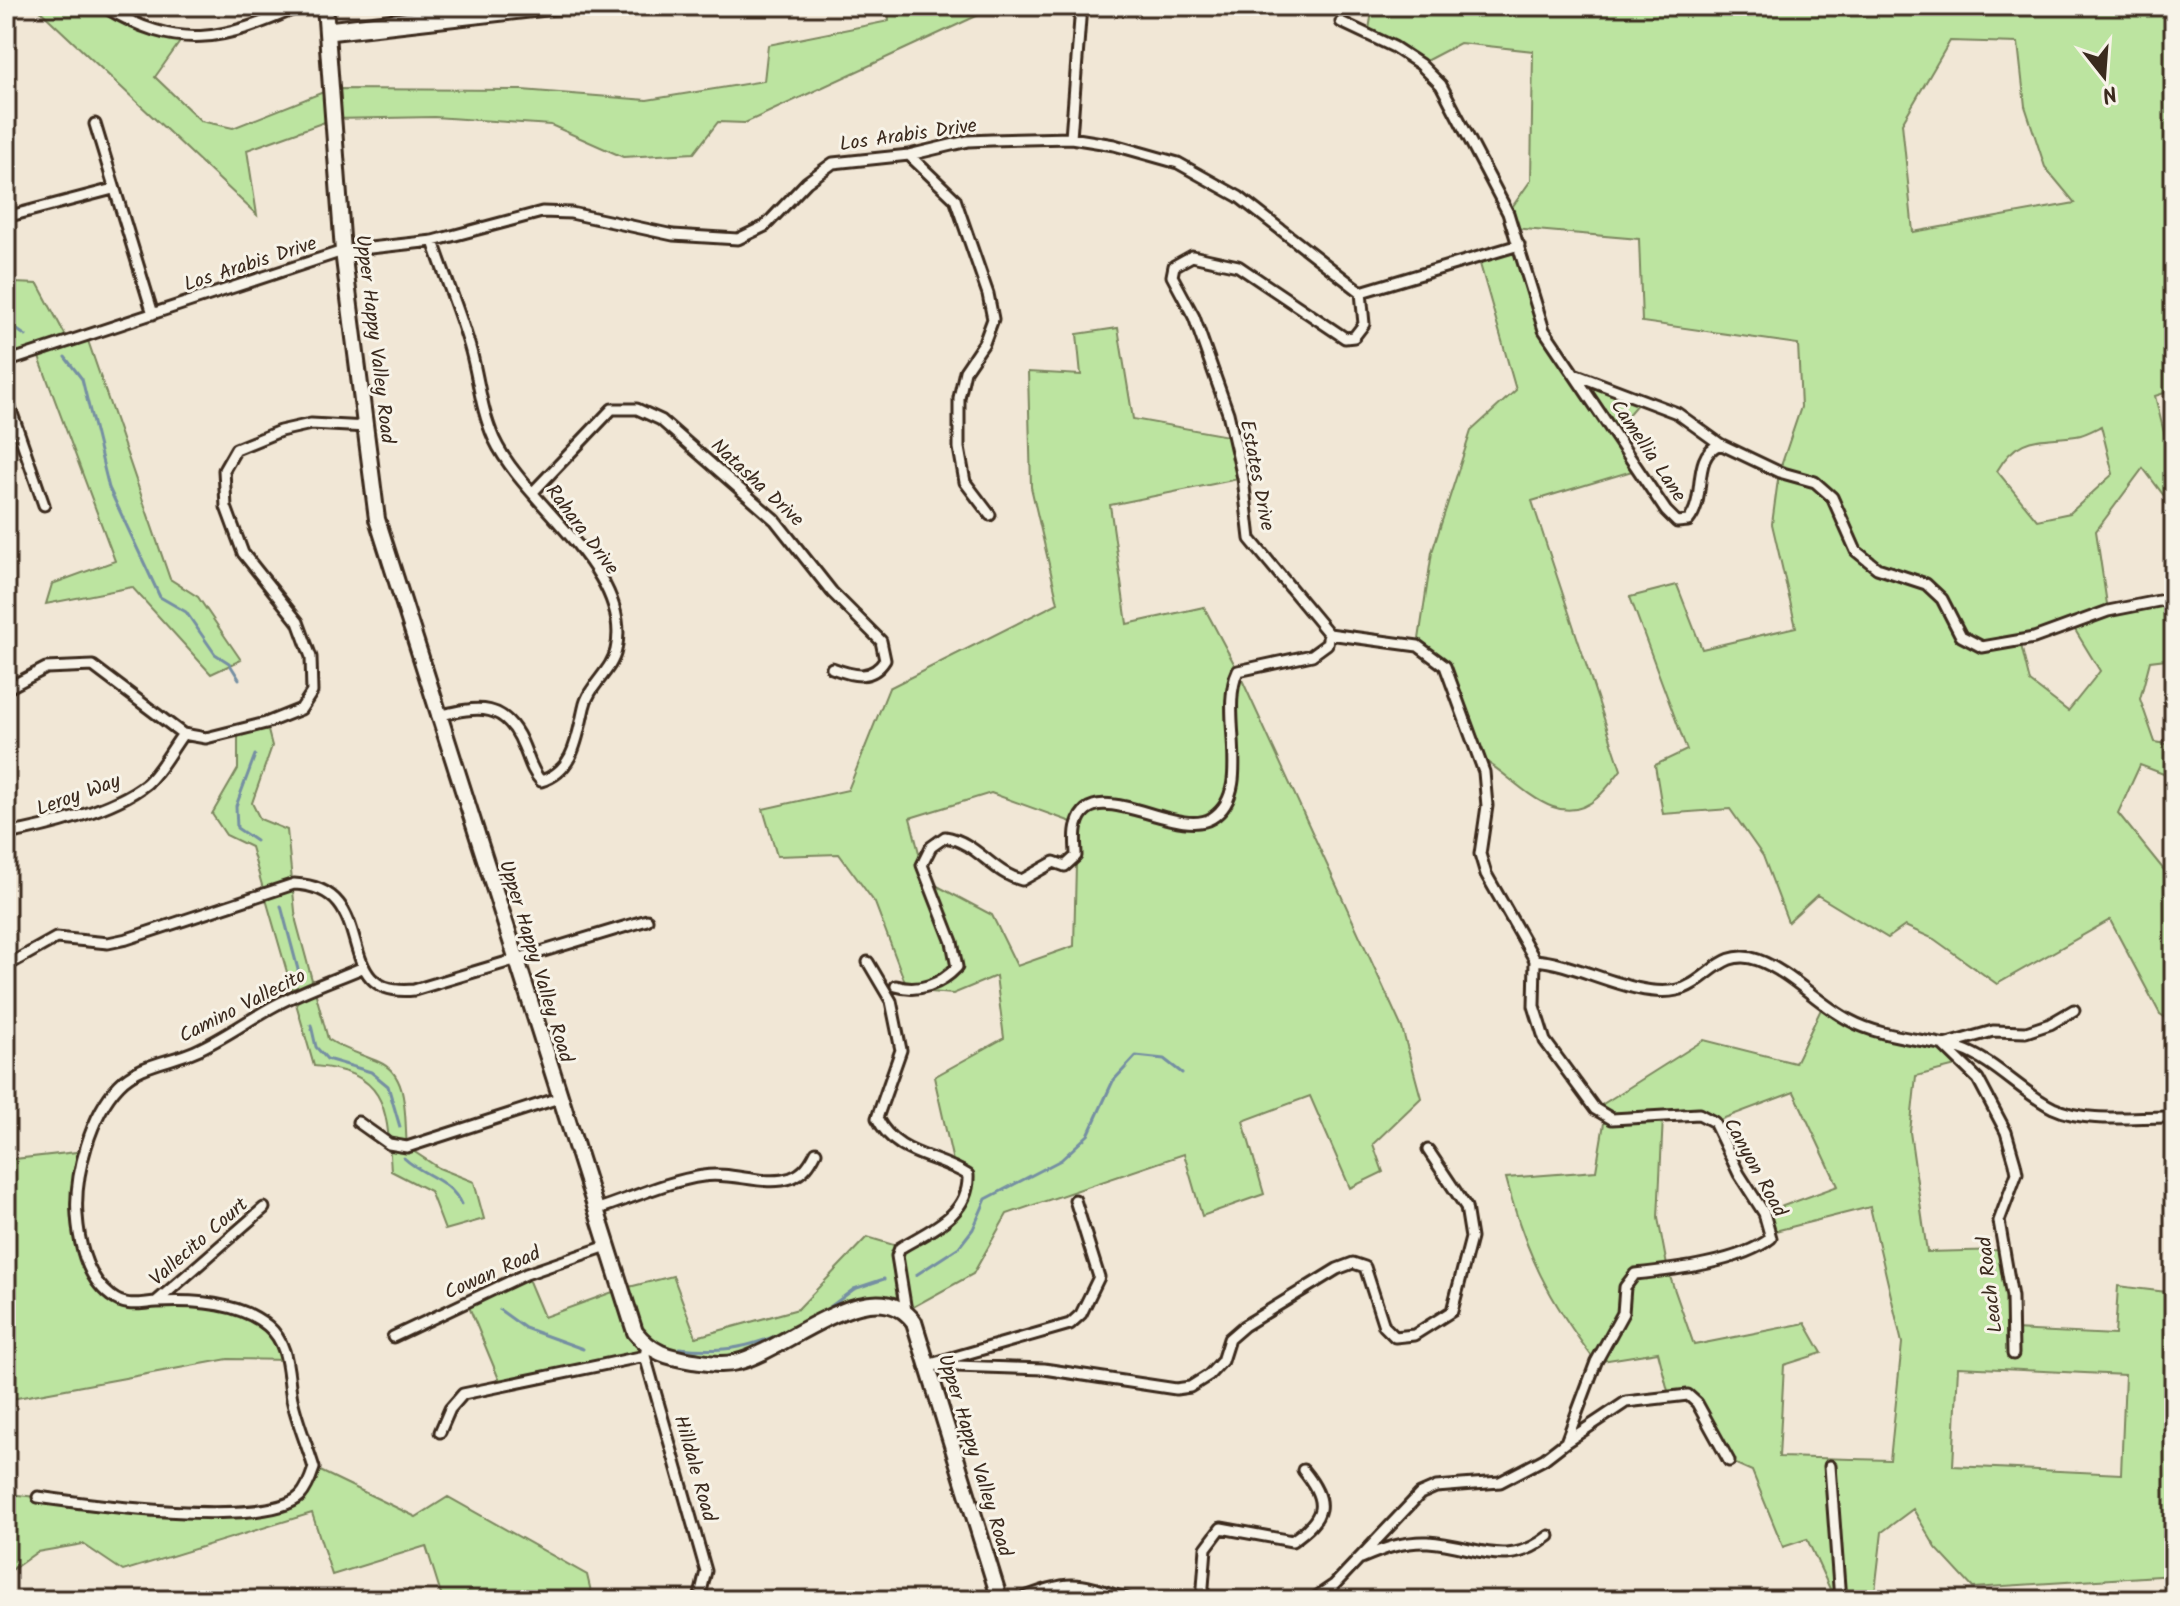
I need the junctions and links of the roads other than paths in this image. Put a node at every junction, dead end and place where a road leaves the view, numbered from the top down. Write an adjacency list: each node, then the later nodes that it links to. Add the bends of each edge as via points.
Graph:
1 (103, 6): 2 (street, via 137,26 182,39 243,27)
2 (301, 6)
3 (325, 6): 8 (street, Upper Happy Valley Road)
4 (502, 6): 8 (street)
5 (581, 6): 8 (street)
6 (1081, 6): 10 (street)
7 (1341, 22): 15 (street, via 1394,47 1441,85 1508,213)
8 (328, 31): 16 (street, Upper Happy Valley Road)
9 (95, 124): 12 (street)
10 (1071, 138): 11 (street, Los Arabis Drive, via 968,141); 17 (street, Los Arabis Drive, via 1156,155 1197,171 1239,197)
11 (909, 155): 14 (street, Los Arabis Drive, via 833,163 765,226 738,239 673,235 571,213 542,212); 26 (street, via 955,199 988,294 993,319 965,371 959,448 965,482)
12 (113, 189): 13 (street); 18 (street)
13 (6, 217)
14 (433, 241): 16 (street, Los Arabis Drive); 24 (street, Rahara Drive, via 495,441)
15 (1519, 245): 17 (street); 20 (street, Camellia Lane, via 1544,330)
16 (343, 251): 18 (street, Los Arabis Drive); 22 (street, Upper Happy Valley Road)
17 (1361, 292): 28 (street, Estates Drive, via 1364,324 1354,337 1345,338 1238,266 1192,256 1181,259 1172,276 1194,317 1228,413 1250,539)
18 (153, 314): 19 (street, Los Arabis Drive)
19 (6, 362)
20 (1574, 374): 23 (street, via 1677,413); 23 (street, Camellia Lane, via 1677,522 1688,521 1696,511 1702,460 1708,449)
21 (6, 396): 25 (street)
22 (367, 427): 31 (street, Upper Happy Valley Road, via 377,519); 32 (street, via 311,424 251,441 227,460 226,507 235,535 260,578 298,622 311,657 312,692 301,709 266,723 206,738)
23 (1720, 444): 27 (street, via 1779,472 1815,482 1832,497 1856,551 1877,568 1926,584 1942,599 1961,636 1982,647 2034,638 2108,611)
24 (533, 492): 29 (street, Natasha Drive, via 612,409 637,409 661,420 775,520 884,649 878,671 866,676); 31 (street, Rahara Drive, via 605,587 617,619 616,652 585,702 568,761 555,777 541,781 535,775 505,716 486,708)
25 (44, 505)
26 (990, 515)
27 (2174, 598)
28 (1329, 634): 36 (street, via 1418,646 1445,666 1484,772 1487,806 1480,854 1486,874); 40 (street, via 1327,644 1312,655 1238,671 1232,693 1233,790 1212,818 1183,824 1104,804 1086,811 1077,824 1076,856 1065,866 1054,862 1022,880 1011,878 958,839 945,837 931,847 922,865 957,967 922,988)
29 (832, 668)
30 (6, 689): 32 (street, via 46,668 93,666)
31 (437, 716): 35 (street, Upper Happy Valley Road)
32 (183, 734): 33 (street, Leroy Way, via 148,782 129,796)
33 (6, 834)
34 (647, 920): 35 (street)
35 (516, 960): 39 (street, via 396,992 380,986); 43 (street, Upper Happy Valley Road)
36 (1535, 960): 42 (street, via 1559,962 1633,986 1675,991 1720,962 1747,957 1849,1020 1891,1036); 59 (street, Canyon Road, via 1534,1006 1545,1041 1595,1109 1612,1119 1699,1114 1714,1122 1771,1232 1763,1245 1704,1263 1635,1274 1628,1280 1623,1313 1596,1362)
37 (868, 962): 53 (street, via 891,1001 901,1050 877,1118 900,1146 968,1175 967,1198 959,1208 900,1248)
38 (6, 966): 39 (street, via 56,938 108,943 127,939 294,884 314,885 338,899)
39 (364, 967): 52 (street, Camino Vallecito, via 276,1005 196,1051 134,1072 102,1107 76,1201 78,1235 88,1268 111,1296 125,1304)
40 (896, 986)
41 (2074, 1010): 42 (street, via 2026,1032 1993,1031)
42 (1944, 1046): 44 (street, via 1980,1059 2056,1109 2095,1116); 56 (street, Leach Road, via 1978,1079 2006,1132 2015,1163 2017,1173 1999,1221 2012,1297)
43 (559, 1098): 45 (street, via 407,1147 389,1144); 50 (street, Upper Happy Valley Road)
44 (2174, 1117)
45 (358, 1122)
46 (1428, 1150): 57 (street, via 1466,1207 1471,1238 1452,1311 1414,1335 1395,1337 1384,1326 1365,1267 1353,1263 1244,1326 1229,1339 1222,1361 1190,1387 1044,1369)
47 (816, 1152): 50 (street, via 810,1165 790,1178 702,1176)
48 (1075, 1200): 57 (street, via 1099,1277 1081,1314 1070,1324)
49 (264, 1208): 52 (street, Vallecito Court)
50 (595, 1210): 51 (street, Upper Happy Valley Road)
51 (607, 1246): 54 (street, Cowan Road, via 526,1274); 55 (street, Upper Happy Valley Road)
52 (156, 1302): 63 (street, Camino Vallecito, via 230,1308 252,1315 279,1339 314,1468 302,1492 284,1503 200,1515)
53 (906, 1311): 55 (street, via 893,1303 875,1302 849,1309 769,1350 725,1364); 57 (street, Upper Happy Valley Road)
54 (393, 1337)
55 (646, 1351): 58 (street, via 463,1394); 66 (street, Hilldale Road, via 706,1571)
56 (2013, 1354)
57 (927, 1365): 67 (street, Upper Happy Valley Road)
58 (440, 1432)
59 (1566, 1442): 60 (street, via 1626,1402 1688,1395); 65 (street, via 1500,1482 1436,1487 1420,1494)
60 (1729, 1461)
61 (1830, 1466): 72 (street)
62 (1303, 1470): 70 (street, via 1322,1504 1316,1525 1292,1541 1221,1528 1206,1548)
63 (38, 1497)
64 (1549, 1536): 65 (street, via 1533,1549 1508,1557 1430,1542 1405,1543)
65 (1357, 1559): 71 (street)
66 (699, 1600)
67 (1000, 1600)
68 (1017, 1600): 69 (street, via 1084,1583)
69 (1130, 1600)
70 (1202, 1600)
71 (1312, 1600)
72 (1840, 1600)

